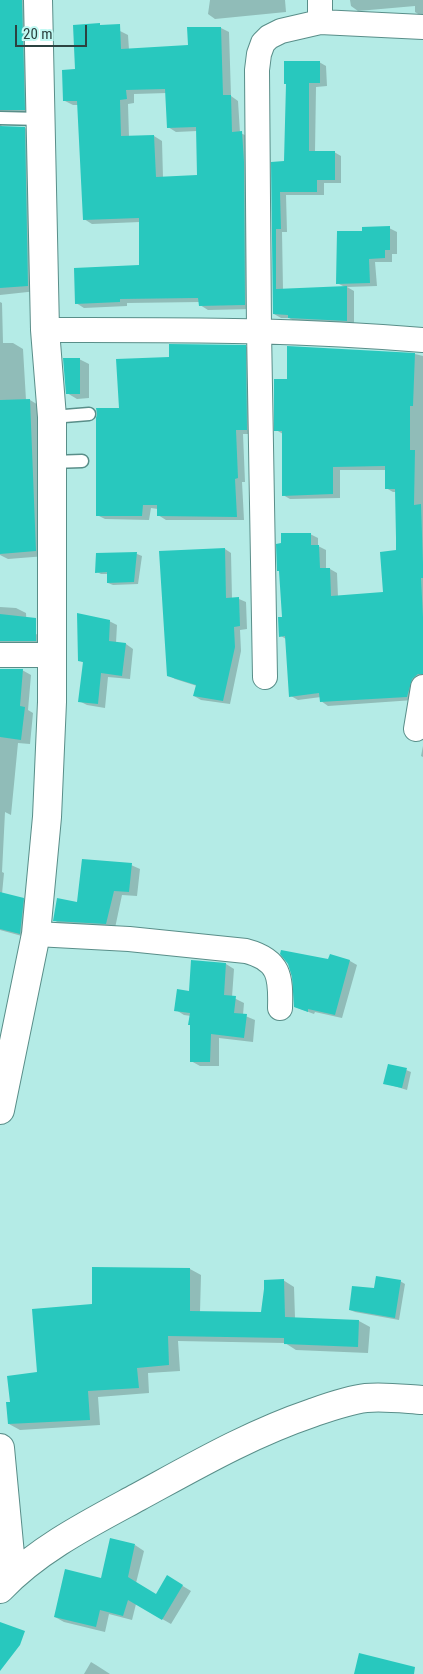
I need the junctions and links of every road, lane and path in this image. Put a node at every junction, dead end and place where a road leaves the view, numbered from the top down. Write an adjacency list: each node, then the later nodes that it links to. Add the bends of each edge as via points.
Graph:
1 (38, 0): 5 (street)
2 (320, 11): 3 (street); 7 (street, via 269,37 262,43 258,54)
3 (423, 27)
4 (0, 118): 5 (lane)
5 (41, 119): 6 (street)
6 (45, 330): 7 (street); 10 (street)
7 (259, 330): 8 (street); 15 (street)
8 (423, 340)
9 (89, 414): 10 (lane)
10 (52, 417): 12 (street)
11 (82, 461): 12 (lane)
12 (52, 462): 14 (street)
13 (0, 655): 14 (street)
14 (52, 655): 18 (street, via 47,817)
15 (265, 677)
16 (423, 687): 17 (street)
17 (416, 729)
18 (36, 934): 19 (street, via 145,940 256,954 276,969); 20 (street)
19 (280, 1008)
20 (0, 1110)
21 (423, 1400): 23 (street, via 367,1398 280,1424 238,1443 86,1526)
22 (0, 1448): 23 (street)
23 (6, 1582)

